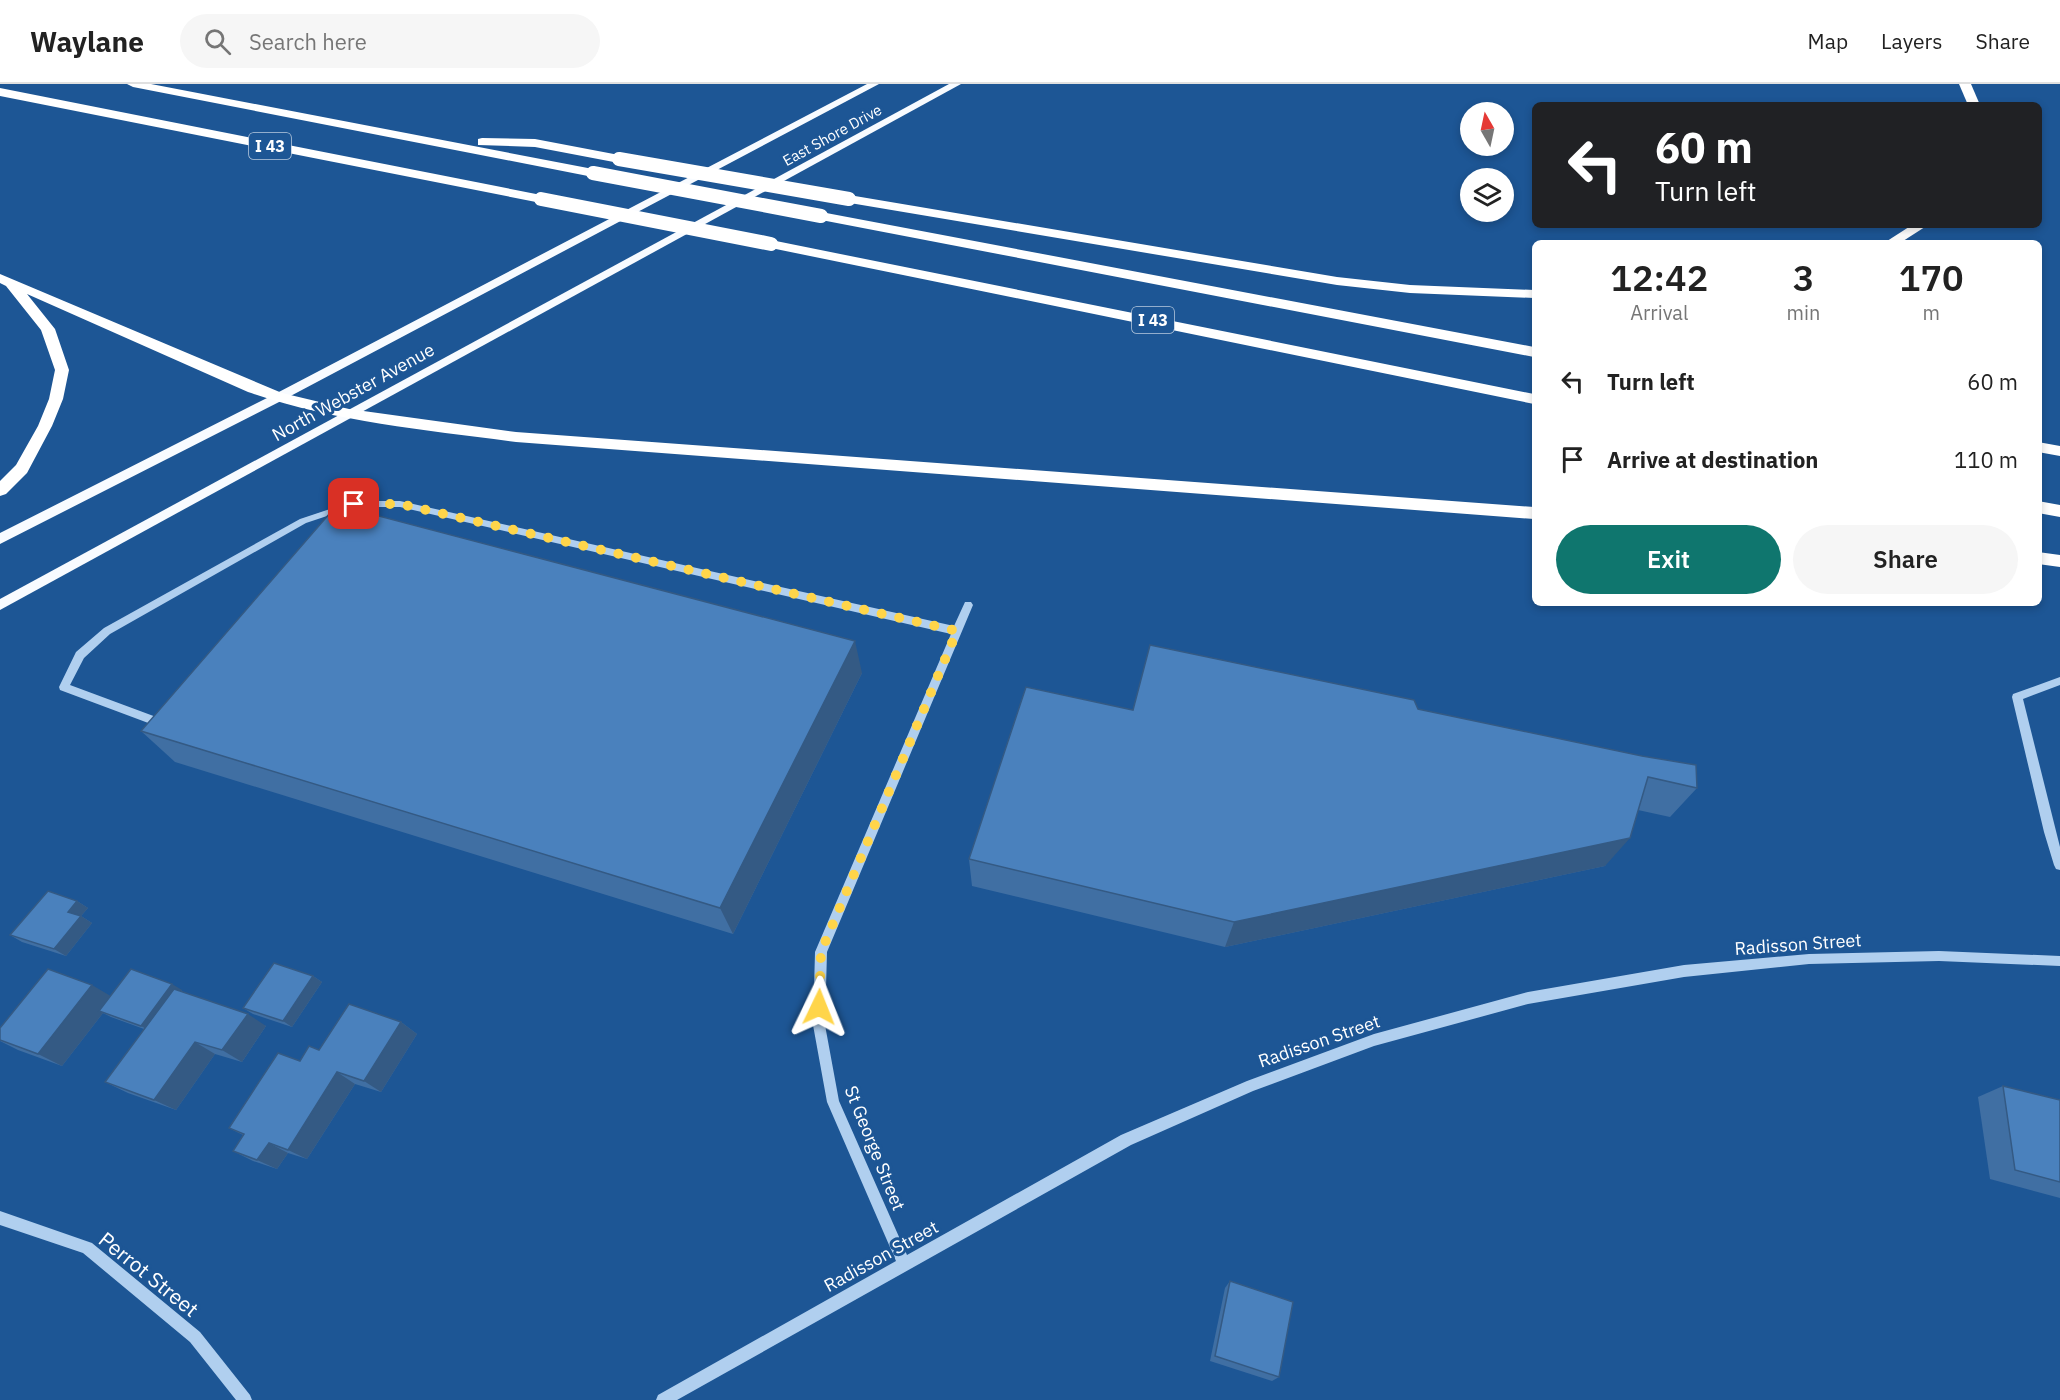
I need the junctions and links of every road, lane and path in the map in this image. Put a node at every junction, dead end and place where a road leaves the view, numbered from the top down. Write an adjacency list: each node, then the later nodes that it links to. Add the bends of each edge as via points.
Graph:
1 (133, 84): 7 (highway, I 43)
2 (874, 84): 8 (main road, East Shore Drive)
3 (956, 84): 9 (main road, East Shore Drive)
4 (1965, 84): 6 (highway)
5 (0, 92): 16 (highway, I 43, bridge)
6 (1973, 102)
7 (432, 141): 13 (highway, bridge, via 535,143 1337,281 1420,290); 14 (highway, I 43, bridge)
8 (663, 196): 15 (main road, North Webster Avenue)
9 (724, 212): 17 (main road, North Webster Avenue)
10 (1916, 228): 11 (highway)
11 (1896, 240)
12 (6, 282): 15 (highway); 20 (highway, via 48,329 62,370 45,426 22,469)
13 (1532, 294)
14 (1532, 352)
15 (279, 397): 17 (highway); 24 (main road, North Webster Avenue)
16 (1532, 399)
17 (349, 414): 23 (highway, via 516,437); 27 (main road, North Webster Avenue)
18 (2042, 448): 19 (highway)
19 (2060, 452)
20 (0, 490)
21 (2042, 508): 22 (highway)
22 (2060, 511)
23 (1532, 513)
24 (0, 539)
25 (2042, 559): 26 (highway)
26 (2060, 561)
27 (0, 605)
28 (968, 605): 29 (street, St George Street)
29 (957, 631): 31 (street, via 400,504 354,504 303,521 107,630 80,656 64,687); 36 (street, St George Street, via 821,952 819,1025 833,1102)
30 (2060, 681): 32 (street, via 2017,697)
31 (171, 727)
32 (2055, 833): 33 (street)
33 (2060, 865)
34 (2060, 961): 36 (street, Radisson Street, via 1939,956 1809,959 1684,971 1528,998 1374,1040 1251,1085 1126,1140)
35 (0, 1218): 37 (street, Perrot Street, via 87,1248 195,1337)
36 (904, 1263): 38 (street, Radisson Street)
37 (245, 1400)
38 (663, 1400)

